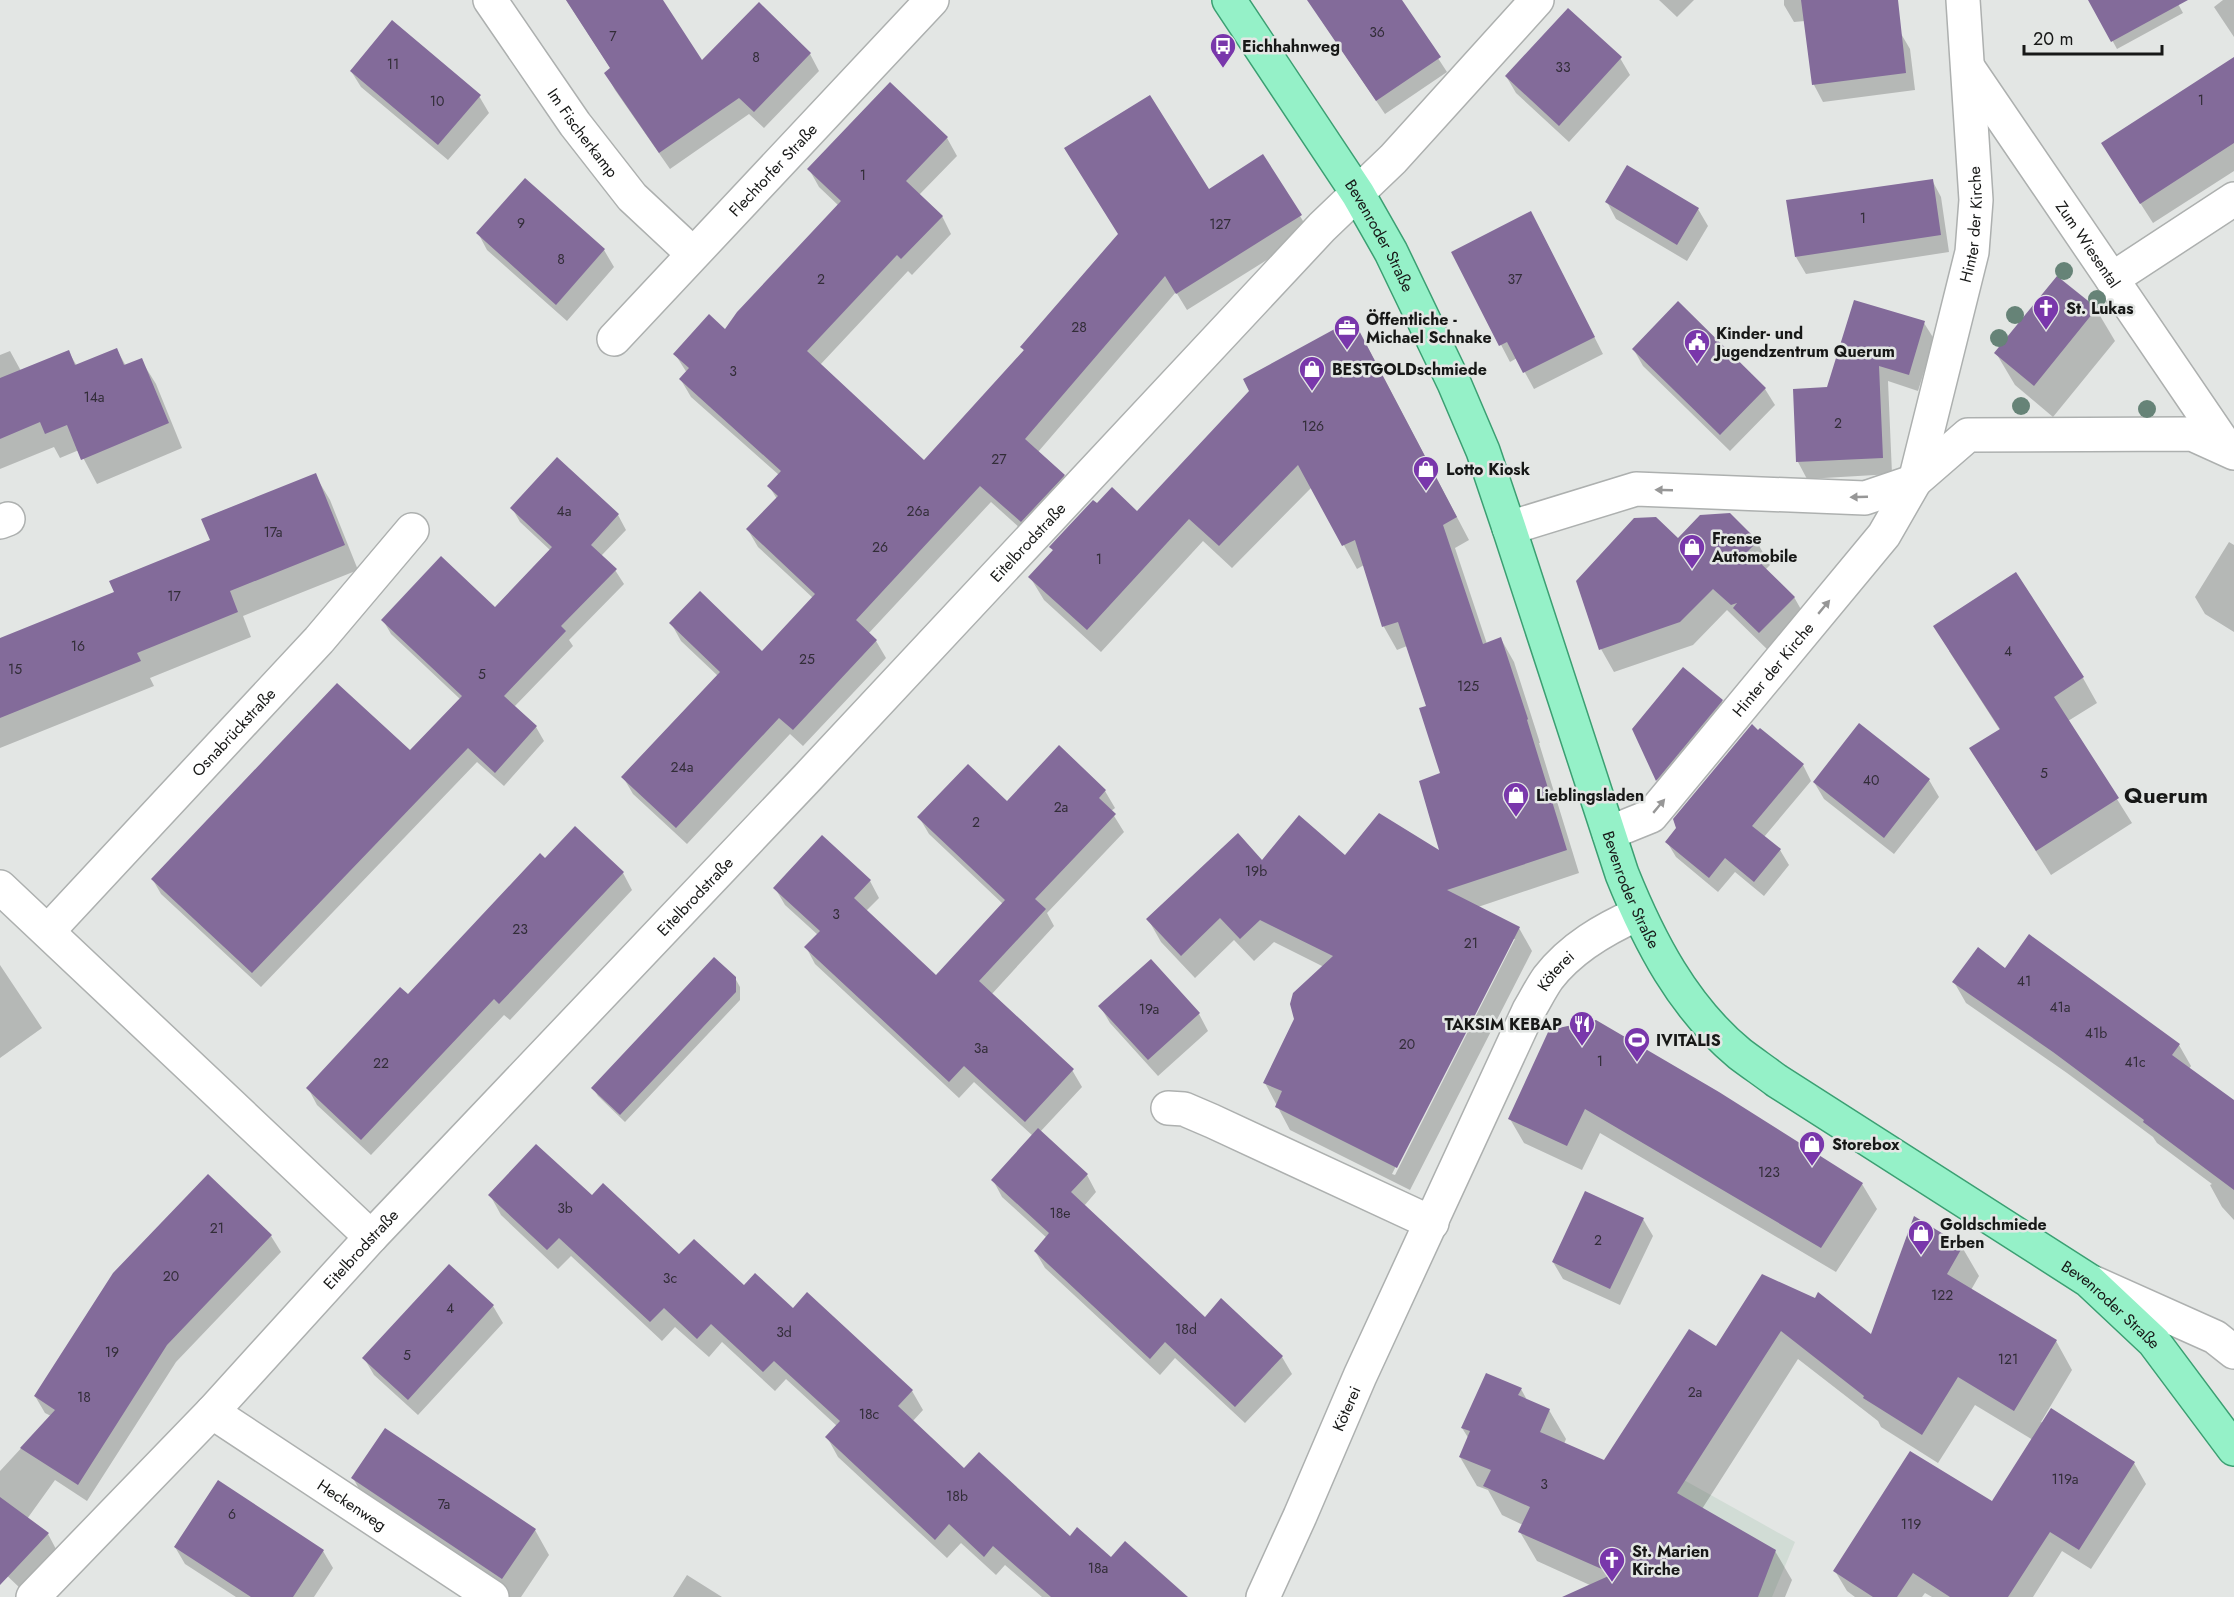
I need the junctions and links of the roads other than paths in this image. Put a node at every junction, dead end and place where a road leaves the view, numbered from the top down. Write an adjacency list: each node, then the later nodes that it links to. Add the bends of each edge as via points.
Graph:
1 (490, 0): 9 (street, Im Fischerkamp, via 575,124 632,197)
2 (932, 0): 9 (street, Flechtorfer Straße)
3 (1229, 0): 7 (main road, Bevenroder Straße)
4 (1537, 0): 7 (street)
5 (1963, 0): 6 (street, Hinter der Kirche)
6 (1968, 69): 10 (street, Zum Wiesental); 13 (street, Hinter der Kirche, via 1976,200 1972,252)
7 (1358, 194): 14 (main road, Bevenroder Straße, via 1391,252 1454,383); 22 (street, Eitelbrodstraße, via 1314,235)
8 (2234, 199): 10 (street)
9 (692, 253): 11 (street, Flechtorfer Straße)
10 (2112, 279): 12 (street, Zum Wiesental)
11 (614, 339)
12 (2230, 451): 13 (street, Zum Wiesental, via 2192,434 1968,435)
13 (1915, 481): 14 (street, one-way to 14, via 1865,498 1636,489); 16 (street, Hinter der Kirche, one-way to 13, via 1651,816 1884,535)
14 (1509, 528): 16 (main road, Bevenroder Straße)
15 (412, 530): 19 (street, Osnabrückstraße, via 319,640)
16 (1609, 833): 18 (main road, Bevenroder Straße)
17 (0, 887): 19 (street)
18 (1638, 915): 21 (street, Köterei, via 1602,931 1572,953 1548,979 1529,1010); 23 (main road, Bevenroder Straße, via 1678,986 1739,1053)
19 (48, 931): 22 (street)
20 (1167, 1108): 21 (street, via 1184,1108)
21 (1432, 1223): 29 (street, Köterei)
22 (371, 1237): 25 (street, Eitelbrodstraße)
23 (2088, 1280): 24 (street, via 2216,1337); 26 (main road, Bevenroder Straße, via 2154,1342)
24 (2234, 1353)
25 (212, 1412): 27 (street, Eitelbrodstraße); 28 (street, Heckenweg)
26 (2230, 1433)
27 (33, 1597)
28 (492, 1597)
29 (1263, 1597)

